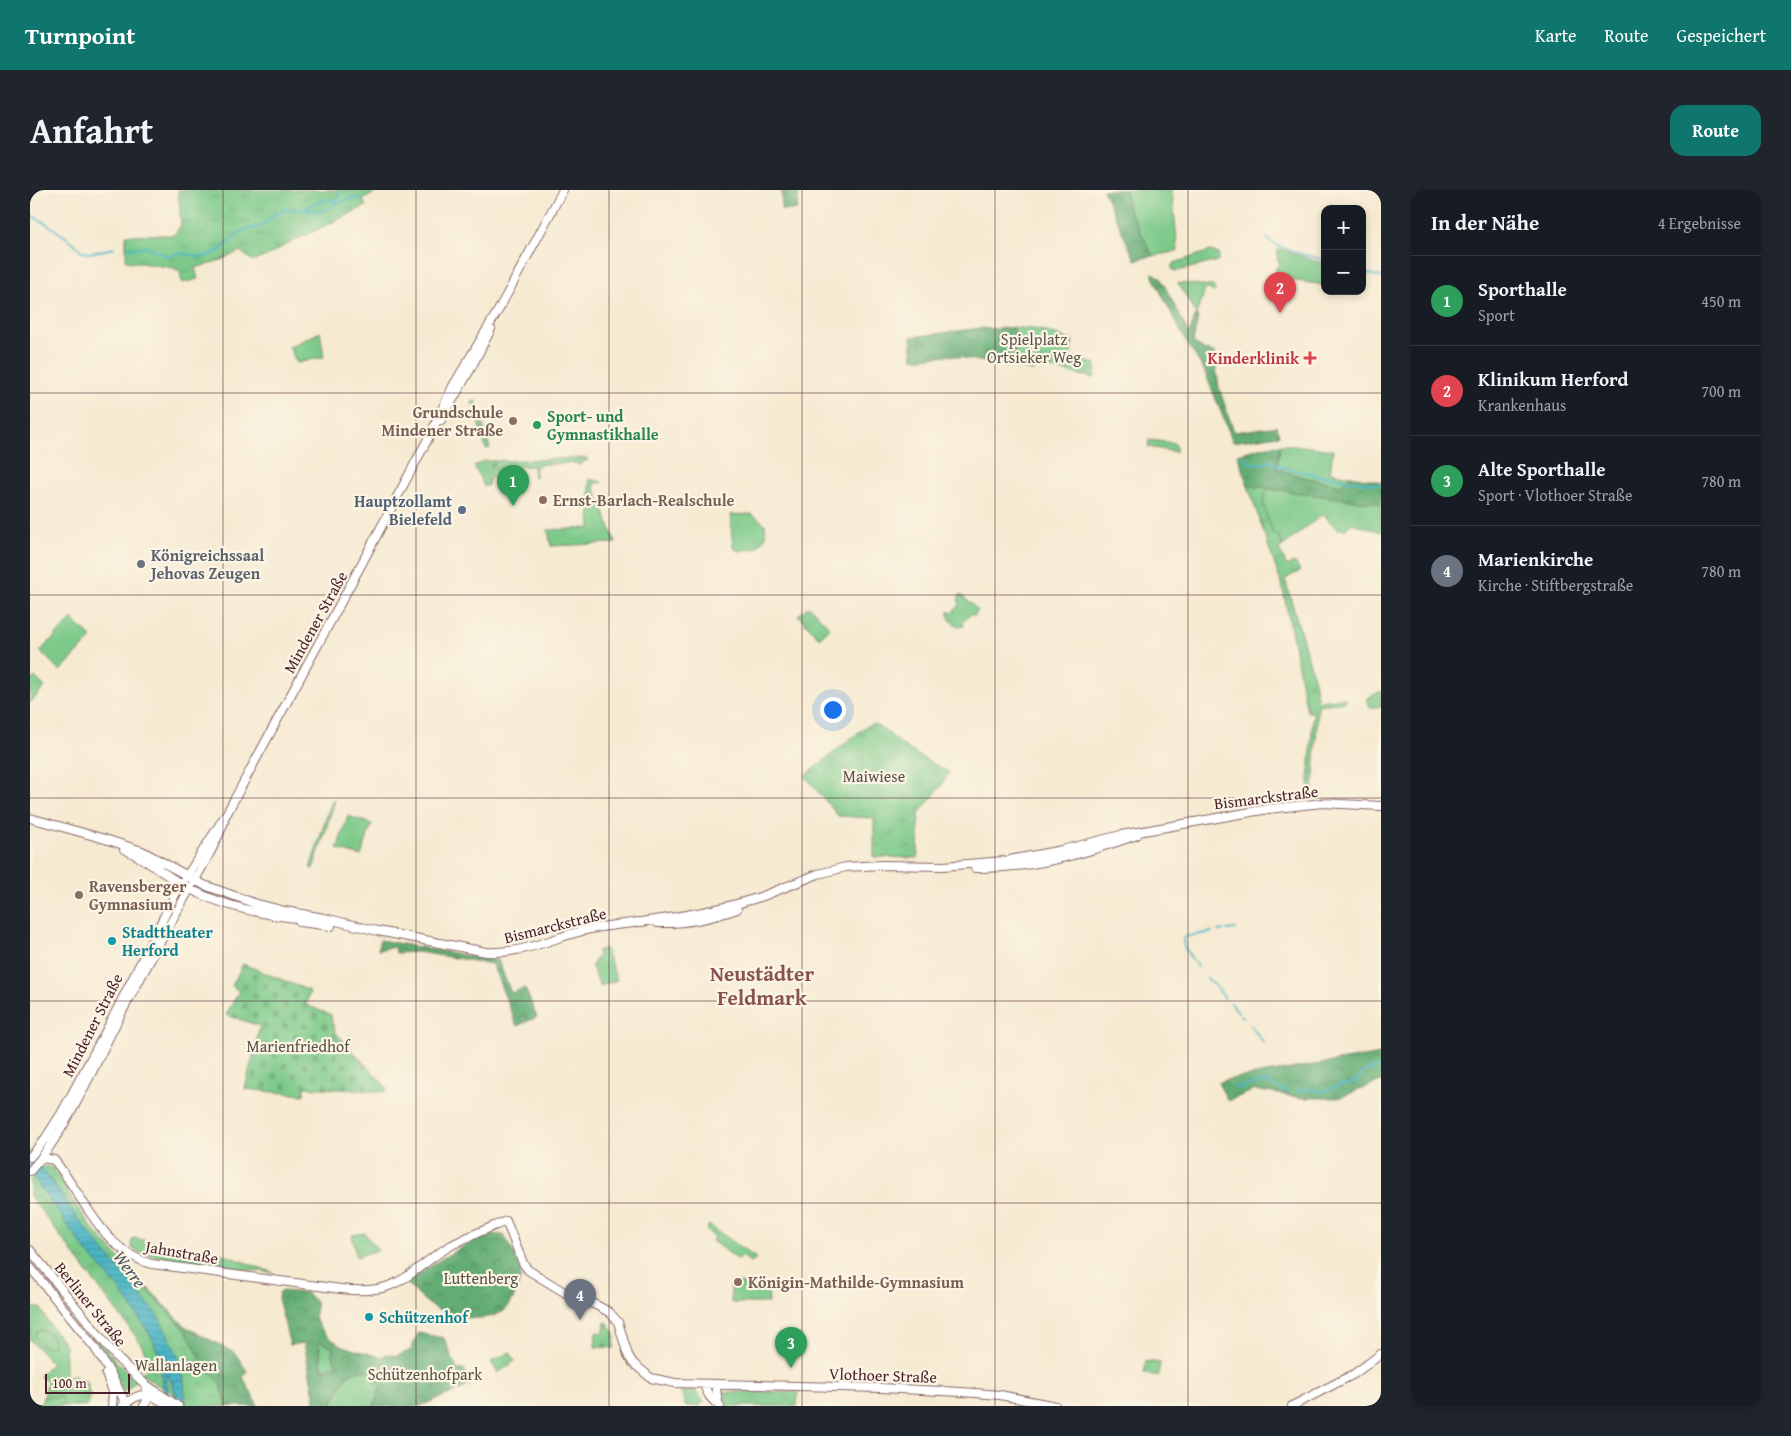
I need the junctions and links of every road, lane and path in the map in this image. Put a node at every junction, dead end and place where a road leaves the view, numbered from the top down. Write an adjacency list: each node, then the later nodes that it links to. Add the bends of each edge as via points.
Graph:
1 (563, 190): 3 (main road, Mindener Straße, via 454,386 426,444)
2 (1381, 806): 11 (main road, Bismarckstraße, via 1338,803 1287,806 1228,815 1155,829 1049,862 996,868 846,867 722,908 589,929 523,950 502,953)
3 (227, 813): 6 (main road, Mindener Straße); 7 (main road, Mindener Straße, via 217,842)
4 (30, 818): 5 (main road)
5 (75, 831): 6 (main road, Bismarckstraße, via 142,851); 8 (main road, Bismarckstraße, via 129,852)
6 (187, 876): 7 (main road, Bismarckstraße); 8 (main road, Mindener Straße)
7 (195, 881): 9 (main road, Mindener Straße); 11 (main road, Bismarckstraße, via 285,912)
8 (182, 885): 9 (main road, Bismarckstraße); 13 (main road, Mindener Straße)
9 (190, 889): 10 (main road, Bismarckstraße); 13 (main road, Mindener Straße, via 73,1106)
10 (256, 912): 11 (main road, Bismarckstraße); 12 (main road)
11 (350, 924)
12 (331, 926)
13 (42, 1148): 14 (main road); 15 (main road); 17 (main road, Jahnstraße, via 53,1151)
14 (30, 1158)
15 (42, 1158): 16 (main road); 17 (main road, Jahnstraße, via 54,1160)
16 (30, 1171)
17 (69, 1182): 23 (main road, Jahnstraße, via 90,1214 126,1252 138,1260 163,1266 357,1290 383,1288 403,1280 462,1240 506,1221 525,1267 569,1295 609,1312 621,1328)
18 (30, 1250): 21 (main road, Berliner Straße)
19 (30, 1267): 20 (main road, Berliner Straße)
20 (40, 1278): 21 (main road); 24 (main road, Berliner Straße)
21 (62, 1290): 25 (main road, Berliner Straße, via 118,1359)
22 (1381, 1354): 37 (main road, via 1354,1374)
23 (628, 1355): 26 (main road, Vlothoer Straße, via 651,1378 675,1384)
24 (100, 1356): 30 (main road, Berliner Straße); 31 (main road, via 112,1391)
25 (145, 1384): 28 (main road); 29 (main road, Berliner Straße)
26 (704, 1384): 27 (main road, Vlothoer Straße); 35 (main road, via 707,1394)
27 (715, 1384): 35 (main road); 36 (main road, Vlothoer Straße, via 962,1392 1006,1396)
28 (148, 1394): 29 (main road); 30 (main road); 32 (main road)
29 (158, 1395): 33 (main road); 34 (main road)
30 (124, 1403)
31 (112, 1406)
32 (144, 1406)
33 (169, 1406)
34 (178, 1406)
35 (719, 1406)
36 (1056, 1406)
37 (1292, 1406)

